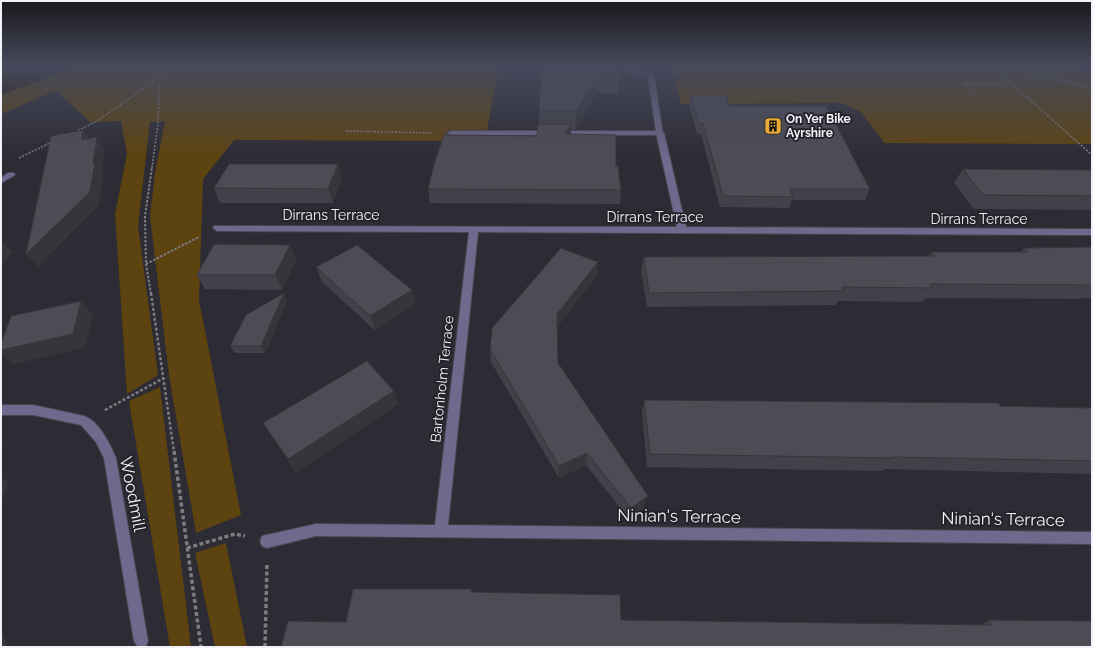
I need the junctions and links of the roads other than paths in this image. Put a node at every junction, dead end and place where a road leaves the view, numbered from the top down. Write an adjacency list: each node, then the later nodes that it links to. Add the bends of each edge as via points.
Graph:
1 (654, 96): 3 (street)
2 (452, 133): 3 (street)
3 (660, 133): 8 (street)
4 (11, 175): 5 (street)
5 (1, 181)
6 (217, 228): 7 (street, Dirrans Terrace)
7 (474, 229): 8 (street, Dirrans Terrace); 11 (street, Bartonholm Terrace)
8 (682, 230): 9 (street, Dirrans Terrace)
9 (1092, 232)
10 (1, 410): 14 (street, Woodmill, via 34,410 84,421 100,438 110,458)
11 (441, 532): 12 (street, Ninian's Terrace); 13 (street, Ninian's Terrace, via 316,530)
12 (1092, 538)
13 (267, 541)
14 (141, 641)

